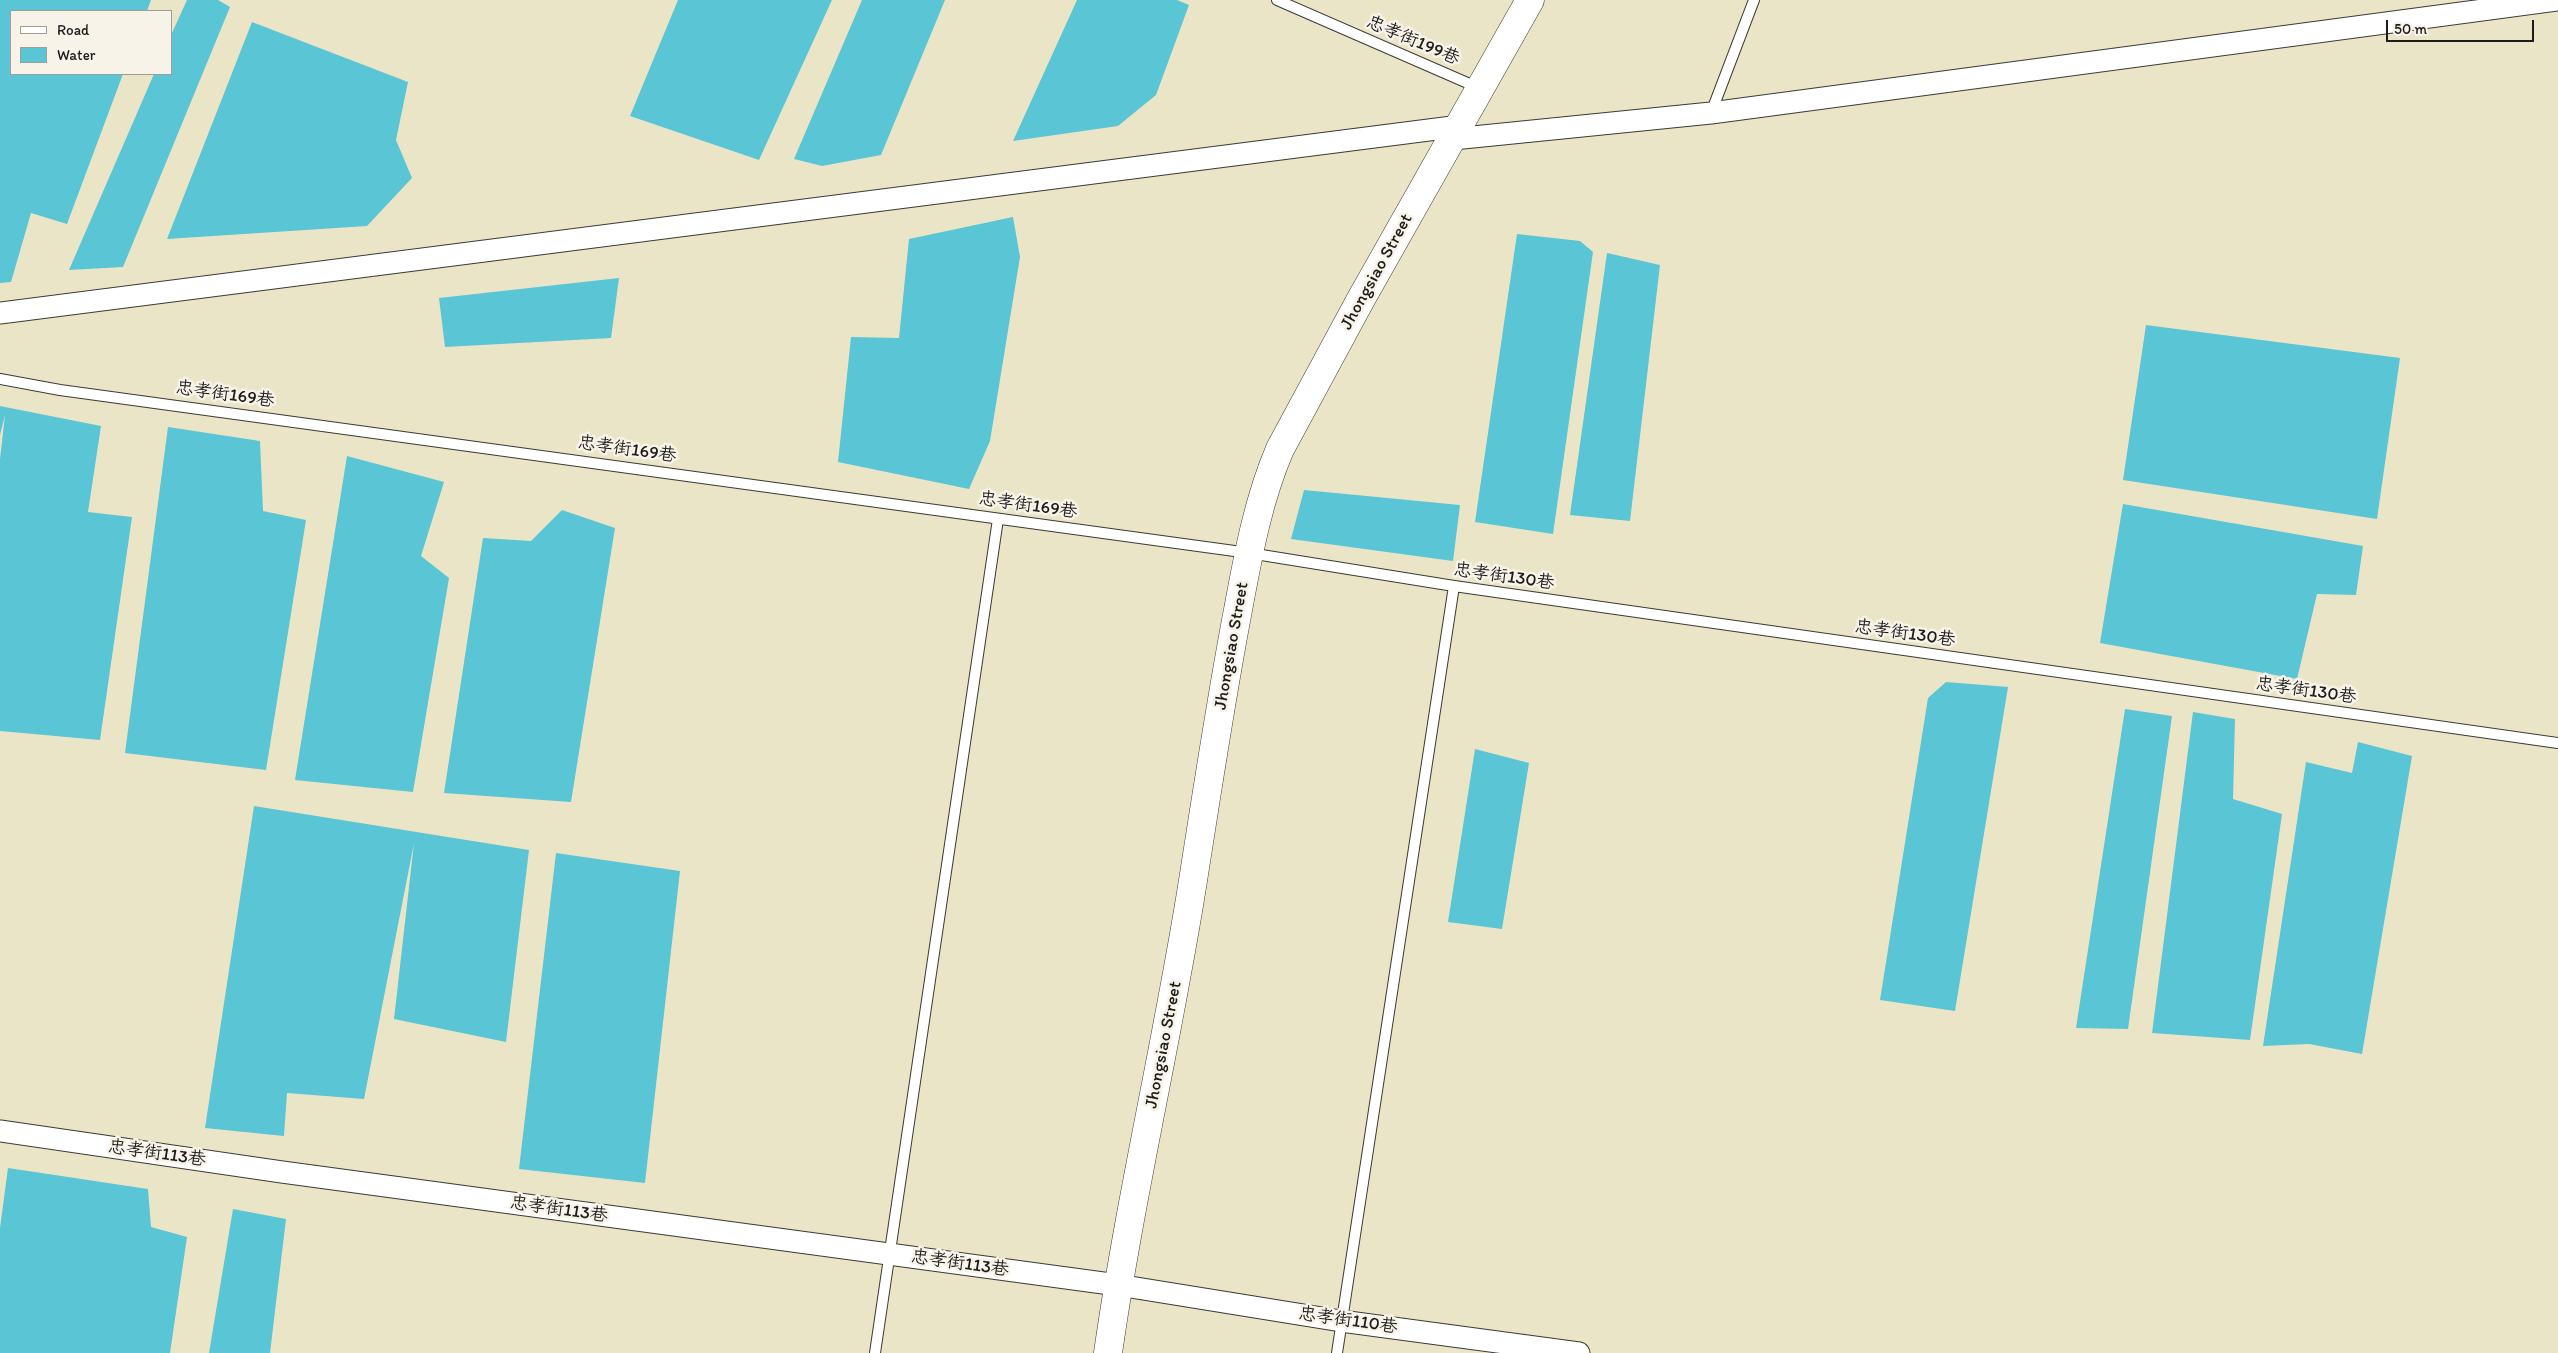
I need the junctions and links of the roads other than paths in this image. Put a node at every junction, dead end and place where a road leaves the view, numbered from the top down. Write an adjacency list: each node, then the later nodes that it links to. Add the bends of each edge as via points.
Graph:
1 (1277, 0): 5 (lane, 忠孝街199巷)
2 (1530, 0): 5 (street, Jhongsiao Street)
3 (1754, 0): 6 (lane)
4 (2558, 0): 6 (street)
5 (1480, 88): 7 (street, Jhongsiao Street)
6 (1711, 113): 7 (street)
7 (1456, 132): 8 (street); 11 (street, Jhongsiao Street, via 1280,449 1270,473)
8 (0, 313)
9 (0, 380): 10 (lane, 忠孝街169巷)
10 (998, 519): 11 (lane, 忠孝街169巷); 15 (lane)
11 (1249, 554): 12 (lane, 忠孝街130巷); 16 (street, Jhongsiao Street, via 1232,638 1180,962)
12 (1454, 586): 13 (lane, 忠孝街130巷); 17 (lane)
13 (2558, 743)
14 (0, 1131): 15 (street, 忠孝街113巷)
15 (891, 1255): 16 (street, 忠孝街113巷); 18 (lane)
16 (1118, 1285): 17 (street, 忠孝街110巷); 19 (street, Jhongsiao Street)
17 (1341, 1321): 20 (lane); 21 (street, 忠孝街110巷)
18 (875, 1353)
19 (1108, 1353)
20 (1337, 1353)
21 (1579, 1353)

